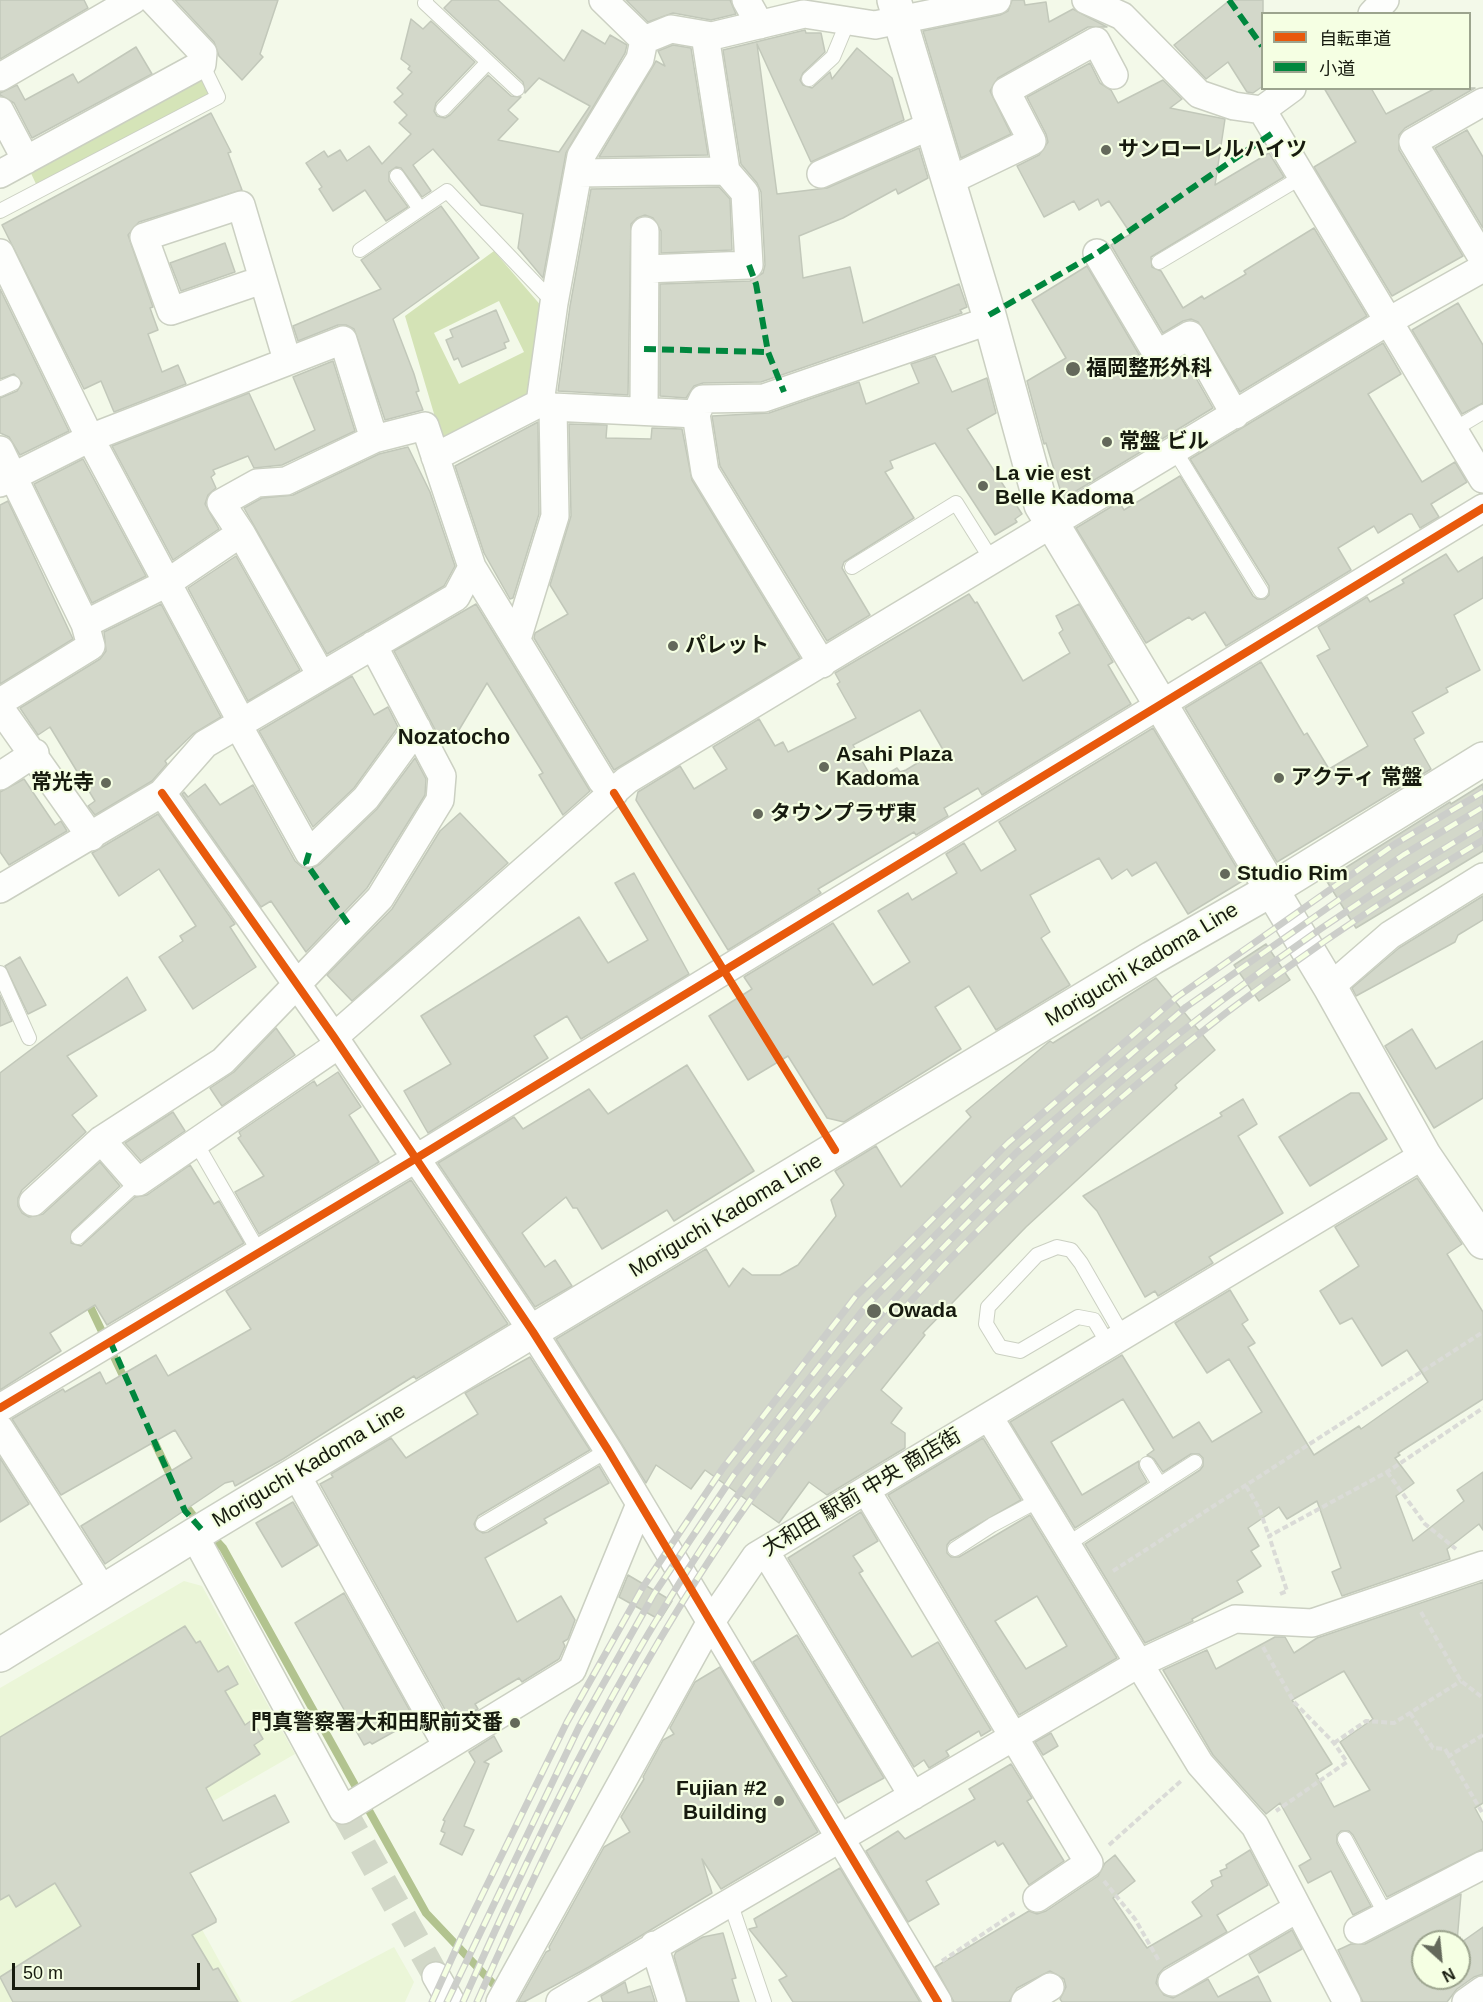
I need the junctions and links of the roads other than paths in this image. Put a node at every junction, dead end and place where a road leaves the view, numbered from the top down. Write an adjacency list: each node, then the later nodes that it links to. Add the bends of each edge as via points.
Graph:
1 (133, 0): 18 (street)
2 (426, 0): 15 (lane)
3 (603, 0): 14 (street)
4 (746, 0): 12 (street)
5 (997, 0): 9 (street)
6 (1086, 0): 24 (street, via 1122,16 1199,94 1234,106)
7 (1385, 0): 10 (street)
8 (168, 4): 16 (street, via 203,53)
9 (897, 9): 11 (street, via 875,25); 26 (main road)
10 (1374, 12)
11 (848, 21): 12 (street, via 804,14); 19 (lane, via 832,57)
12 (760, 25): 13 (street)
13 (705, 35): 14 (street, via 671,29); 28 (street)
14 (644, 40): 29 (street, via 640,59 581,156)
15 (488, 62): 20 (lane); 23 (lane)
16 (202, 64): 27 (street); 36 (lane, via 218,97)
17 (1114, 75): 34 (street, via 1096,41 1006,91 1032,141)
18 (0, 77)
19 (809, 79)
20 (517, 89)
21 (1289, 90): 24 (street)
22 (1483, 102): 41 (street, via 1413,142)
23 (443, 110)
24 (1262, 110): 33 (street)
25 (0, 111): 27 (street)
26 (932, 125): 31 (street); 34 (main road)
27 (26, 160): 30 (street)
28 (726, 171): 29 (street); 44 (street, via 745,193 748,265)
29 (578, 173): 46 (street)
30 (0, 174)
31 (821, 174)
32 (397, 176): 35 (lane)
33 (1300, 178): 42 (lane); 48 (street)
34 (949, 181): 47 (main road)
35 (420, 209): 38 (lane); 46 (lane, via 447,191)
36 (0, 211)
37 (645, 231): 44 (street)
38 (360, 250)
39 (1097, 253): 54 (street, via 1157,354 1190,335)
40 (0, 254): 56 (street)
41 (1483, 259)
42 (1159, 262)
43 (1483, 268): 48 (street)
44 (645, 269): 51 (street)
45 (262, 280): 45 (street, via 241,205 144,237 171,311); 49 (street)
46 (554, 303): 50 (street)
47 (991, 320): 53 (street, via 764,398 704,399); 64 (main road, via 1041,505)
48 (1387, 322): 54 (street); 55 (street)
49 (287, 360): 56 (street); 57 (street, via 343,340)
50 (547, 405): 51 (street); 60 (street); 72 (street, via 555,516)
51 (644, 411): 53 (street)
52 (1483, 412): 55 (lane)
53 (696, 414): 74 (street, via 705,472)
54 (1235, 414): 59 (street)
55 (1453, 430): 61 (street)
56 (90, 438): 62 (street); 69 (street)
57 (374, 439): 60 (street, via 425,426); 65 (street, via 286,481 257,483 221,503)
58 (0, 450): 62 (street)
59 (1175, 451): 64 (street); 70 (lane)
60 (435, 457): 67 (street)
61 (1483, 479)
62 (7, 480): 71 (street)
63 (1483, 508): 77 (street)
64 (1052, 526): 66 (street); 77 (main road)
65 (241, 533): 69 (street); 75 (street)
66 (993, 562): 68 (lane, via 956,503); 74 (street)
67 (472, 567): 72 (street); 73 (street, via 456,597)
68 (852, 567)
69 (166, 583): 71 (street); 79 (street)
70 (1261, 591)
71 (86, 624): 76 (street, via 91,646)
72 (517, 639): 85 (street, via 602,781)
73 (373, 645): 75 (street); 80 (street)
74 (822, 664): 85 (street, via 627,780)
75 (321, 675): 79 (street)
76 (0, 702)
77 (1161, 704): 89 (main road); 98 (street)
78 (0, 708): 81 (street)
79 (240, 724): 80 (street, via 309,853 366,798); 84 (street, via 205,744)
80 (417, 728): 91 (street, via 442,776 440,800 380,898)
81 (35, 753): 83 (street); 86 (street)
82 (1483, 759): 89 (main road, Moriguchi Kadoma Line)
83 (0, 776)
84 (162, 792): 86 (street); 91 (street)
85 (614, 793): 94 (street)
86 (91, 837): 88 (street)
87 (1483, 877): 92 (street, via 1390,935)
88 (0, 889)
89 (1271, 890): 92 (main road); 104 (main road, Moriguchi Kadoma Line)
90 (0, 973): 93 (lane)
91 (296, 984): 94 (street); 95 (street, via 223,1061)
92 (1330, 987): 97 (main road)
93 (29, 1038)
94 (336, 1041): 96 (street); 98 (street)
95 (101, 1140): 99 (street); 100 (street)
96 (196, 1143): 99 (street); 103 (lane)
97 (1424, 1155): 102 (main road); 105 (street, 大和田 駅前 中央 商店街)
98 (415, 1159): 103 (street); 104 (street)
99 (138, 1182): 101 (lane)
100 (33, 1202)
101 (78, 1237)
102 (1483, 1242)
103 (260, 1252): 106 (street)
104 (533, 1332): 109 (street); 112 (main road, Moriguchi Kadoma Line)
105 (1116, 1341): 105 (lane, via 1094,1320 1078,1317 1020,1351 1000,1347 986,1324 987,1307 1037,1255 1057,1247 1071,1250 1081,1263); 107 (street, 大和田 駅前 中央 商店街)
106 (0, 1407)
107 (989, 1417): 114 (street, 大和田 駅前 中央 商店街); 115 (street)
108 (0, 1429): 123 (street)
109 (608, 1450): 116 (street); 117 (lane)
110 (1195, 1462): 113 (lane)
111 (1147, 1464): 113 (lane)
112 (296, 1474): 118 (main road, Moriguchi Kadoma Line); 128 (street)
113 (1161, 1485): 119 (lane)
114 (866, 1490): 121 (street, 大和田 駅前 中央 商店街); 127 (street)
115 (1040, 1500): 119 (street); 120 (lane)
116 (640, 1504): 124 (street); 128 (street, via 572,1670)
117 (483, 1524)
118 (194, 1535): 123 (main road, Moriguchi Kadoma Line); 128 (street, via 343,1810)
119 (1066, 1545): 126 (street)
120 (955, 1549)
121 (765, 1551): 124 (street, 大和田 駅前 中央 商店街, via 756,1556); 129 (street)
122 (1481, 1566): 126 (street, via 1312,1623 1235,1619)
123 (104, 1592): 125 (main road, Moriguchi Kadoma Line)
124 (710, 1623): 131 (street); 144 (street, 大和田 駅前 中央 商店街)
125 (0, 1655)
126 (1138, 1664): 127 (street); 135 (street, via 1200,1764 1255,1826)
127 (1014, 1737): 129 (street); 133 (street, via 1089,1863)
128 (447, 1746)
129 (913, 1796): 131 (street)
130 (1345, 1839): 136 (lane)
131 (840, 1840): 134 (street); 148 (street)
132 (1483, 1865): 136 (street)
133 (1036, 1898)
134 (730, 1902): 138 (street); 147 (lane)
135 (1298, 1908): 140 (street); 150 (street)
136 (1387, 1917): 137 (street)
137 (1358, 1930)
138 (654, 1945): 145 (street); 146 (street)
139 (436, 1976): 143 (street)
140 (1172, 1982)
141 (1050, 1988): 149 (street)
142 (1483, 1990): 151 (street)
143 (452, 2002)
144 (500, 2002)
145 (560, 2002)
146 (672, 2002)
147 (764, 2002)
148 (938, 2002)
149 (1025, 2002)
150 (1347, 2002)
151 (1466, 2002)

